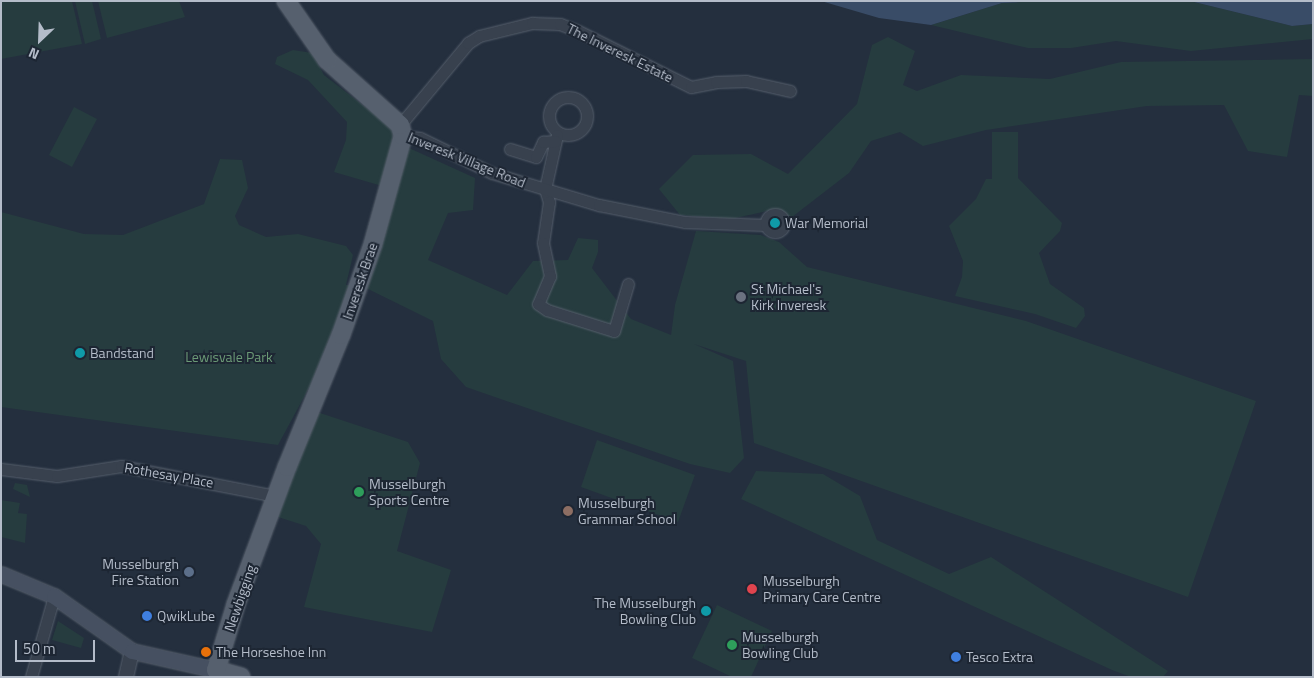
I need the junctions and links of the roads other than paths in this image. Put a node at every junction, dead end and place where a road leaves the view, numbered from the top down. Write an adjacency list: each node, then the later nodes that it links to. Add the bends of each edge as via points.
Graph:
1 (286, 1): 3 (main road, Inveresk Village Road, via 327,60)
2 (790, 91): 3 (street, The Inveresk Estate, via 746,82 716,82 690,87 578,31 560,24 532,23 479,36 468,43)
3 (402, 130): 5 (street, Inveresk Village Road, via 492,173); 8 (main road, Inveresk Brae, via 373,244 341,335)
4 (510, 150): 5 (street, via 536,157 543,142 556,138)
5 (545, 189): 6 (street, Inveresk Village Road, via 599,205 686,222); 7 (street, via 549,202 543,244 550,276 538,304 547,310 614,331)
6 (766, 225)
7 (628, 284)
8 (304, 422): 10 (main road, Newbigging)
9 (1, 469): 10 (street, Rothesay Place, via 57,476 121,466)
10 (276, 496): 14 (main road, Newbigging, via 236,604)
11 (1, 574): 12 (main road)
12 (54, 596): 13 (main road); 15 (street)
13 (132, 651): 14 (main road); 16 (street)
14 (216, 670): 17 (main road)
15 (31, 677)
16 (126, 677)
17 (242, 677)

